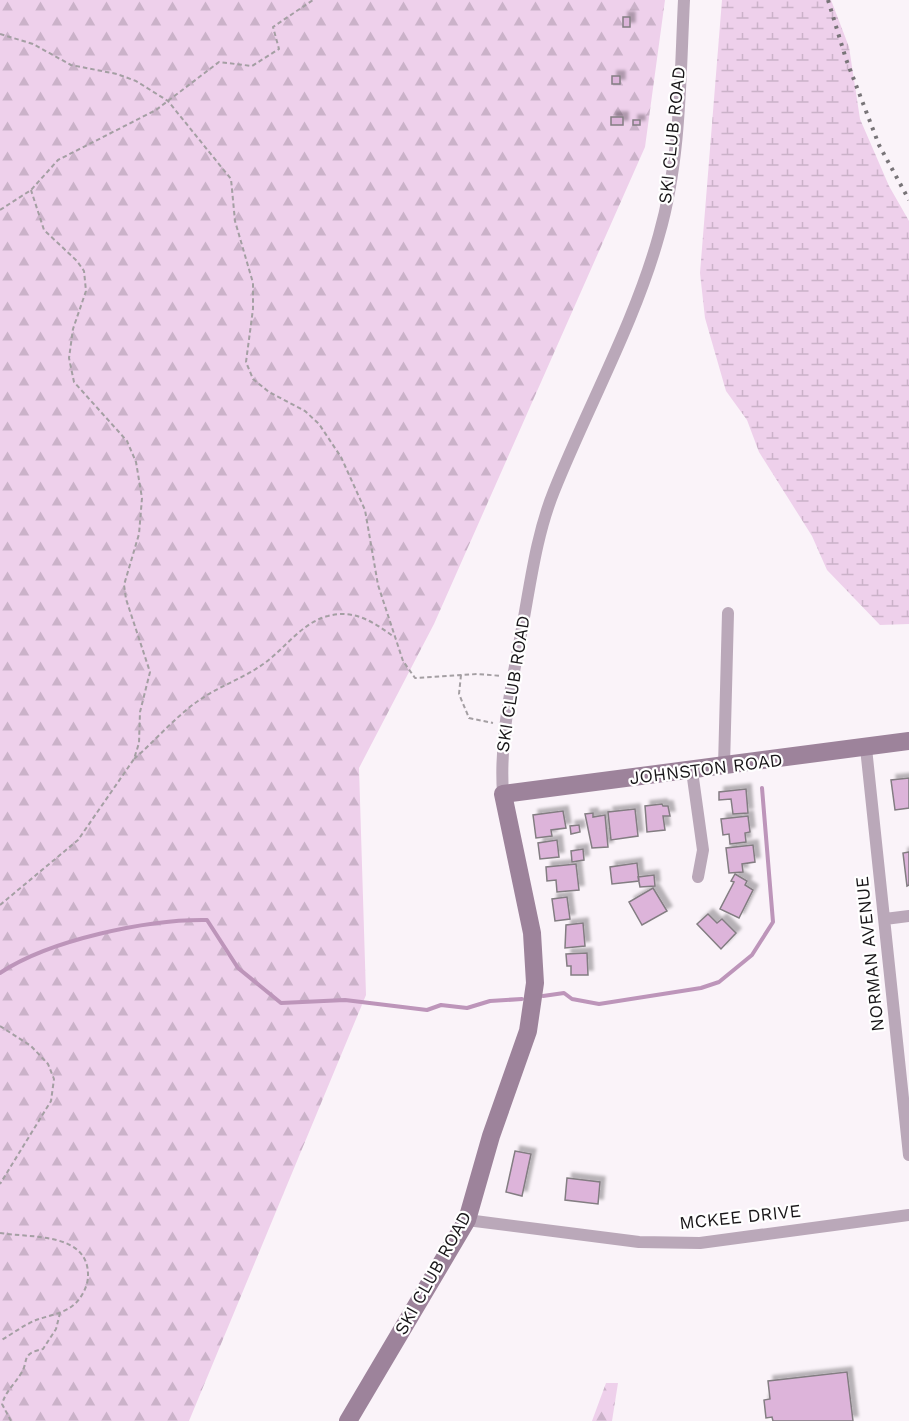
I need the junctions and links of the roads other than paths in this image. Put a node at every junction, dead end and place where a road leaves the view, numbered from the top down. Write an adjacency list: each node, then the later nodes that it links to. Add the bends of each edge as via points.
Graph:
1 (684, 0): 7 (street, SKI CLUB ROAD, via 672,173 659,234 553,493 538,543 505,722 500,760)
2 (728, 613): 5 (street)
3 (909, 741): 4 (street, JOHNSTON ROAD)
4 (866, 748): 5 (street, JOHNSTON ROAD); 10 (street, NORMAN AVENUE)
5 (724, 766): 6 (street, JOHNSTON ROAD)
6 (692, 771): 7 (street, JOHNSTON ROAD); 8 (street, via 703,850)
7 (503, 794): 13 (street, SKI CLUB ROAD, via 532,933 535,983 528,1031)
8 (698, 877)
9 (909, 916): 10 (street)
10 (885, 919): 11 (street, NORMAN AVENUE)
11 (909, 1155)
12 (909, 1215): 13 (street, MCKEE DRIVE, via 700,1243 639,1242)
13 (467, 1220): 14 (street, SKI CLUB ROAD)
14 (348, 1421)

